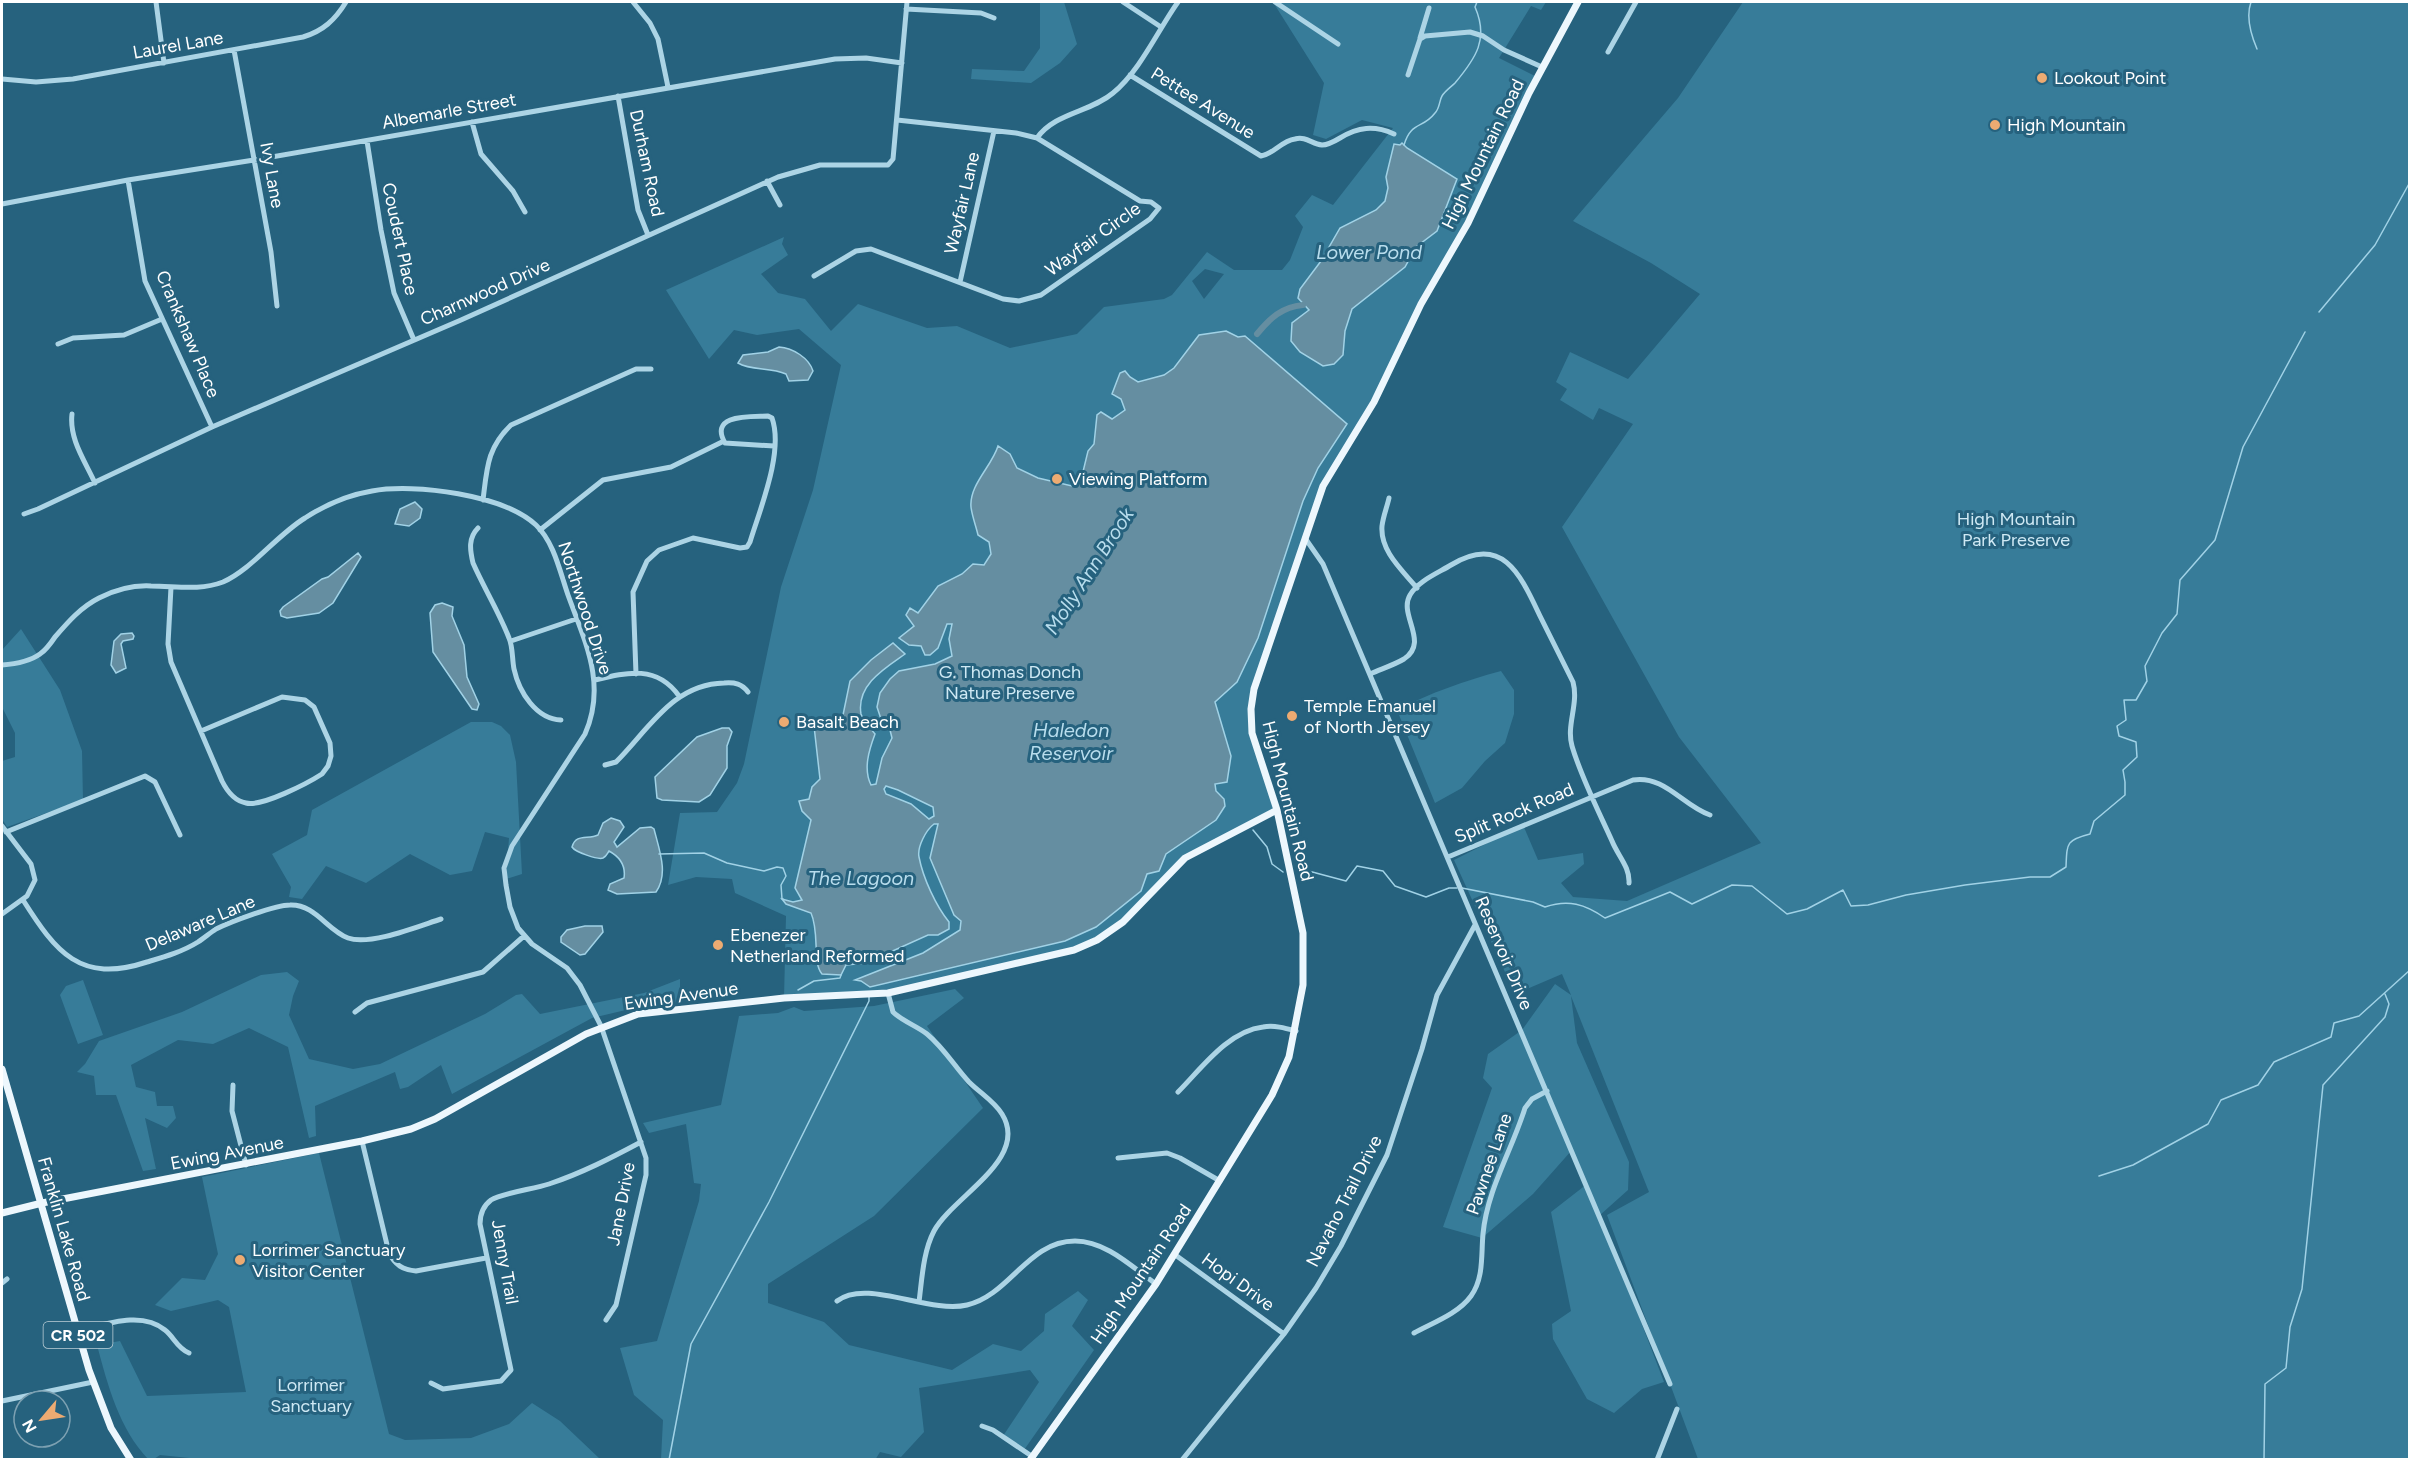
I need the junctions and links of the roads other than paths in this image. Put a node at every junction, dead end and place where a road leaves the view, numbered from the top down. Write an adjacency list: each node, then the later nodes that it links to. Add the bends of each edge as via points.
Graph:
1 (156, 2): 18 (street)
2 (346, 2): 16 (street, Laurel Lane, via 334,20 311,35)
3 (633, 2): 24 (street, via 658,39)
4 (907, 2): 11 (street, Charnwood Drive)
5 (1124, 2): 13 (street)
6 (1178, 2): 13 (street)
7 (1275, 2): 15 (street)
8 (1578, 2): 20 (main road, High Mountain Road)
9 (1636, 2): 17 (street)
10 (1429, 8): 14 (street)
11 (906, 9): 12 (street, via 981,13); 19 (street, Charnwood Drive)
12 (994, 18)
13 (1161, 27): 21 (street)
14 (1420, 39): 20 (street, via 1458,32 1481,35); 22 (street)
15 (1338, 44)
16 (234, 50): 18 (street, Laurel Lane); 32 (street, Ivy Lane)
17 (1608, 52)
18 (164, 63): 23 (street, Laurel Lane, via 55,81)
19 (902, 63): 24 (street, Albemarle Street, via 836,59); 26 (street, Charnwood Drive)
20 (1542, 67): 56 (main road, High Mountain Road, via 1468,223 1421,304 1374,402 1329,474)
21 (1130, 75): 29 (street, Pettee Avenue, via 1261,156 1295,138 1322,145 1363,127); 30 (street, via 1108,97 1048,126)
22 (1408, 75)
23 (2, 79)
24 (668, 87): 25 (street, Albemarle Street)
25 (618, 96): 27 (street, Albemarle Street); 38 (street, Durham Road, via 638,210)
26 (897, 120): 28 (street, Wayfair Circle); 34 (street, Charnwood Drive, via 893,159 888,165 820,165)
27 (471, 122): 31 (street, Albemarle Street); 37 (street, via 481,154 513,191)
28 (994, 131): 30 (street, Wayfair Circle); 40 (street, Wayfair Lane)
29 (1394, 134)
30 (1037, 138): 40 (street, Wayfair Circle, via 1140,201 1159,208 1150,219 1034,298 1011,301)
31 (367, 141): 32 (street, Albemarle Street); 43 (street, Coudert Place, via 394,293)
32 (254, 160): 33 (street, Albemarle Street); 41 (street, Ivy Lane)
33 (128, 180): 35 (street, Albemarle Street); 42 (street, Crankshaw Place, via 146,281)
34 (767, 181): 36 (street); 38 (street, Charnwood Drive)
35 (2, 204)
36 (780, 205)
37 (525, 212)
38 (648, 235): 43 (street, Charnwood Drive)
39 (814, 276): 40 (street, Wayfair Circle, via 856,251 871,249)
40 (960, 282)
41 (277, 306)
42 (162, 319): 44 (street, via 123,335 73,338); 47 (street, Crankshaw Place)
43 (414, 340): 47 (street, Charnwood Drive)
44 (58, 344)
45 (651, 369): 52 (street, via 636,369 511,425 491,450)
46 (72, 414): 50 (street, via 74,440)
47 (212, 428): 50 (street, Charnwood Drive)
48 (724, 441): 49 (street); 49 (street, via 723,427 729,420 768,416 774,425); 55 (street, via 671,467 603,480)
49 (774, 446): 62 (street, via 772,471 747,547 693,538 659,550 647,561 633,592)
50 (94, 483): 53 (street, Charnwood Drive)
51 (1389, 498): 58 (street, via 1382,525 1384,542 1388,553)
52 (483, 500): 55 (street, Northwood Drive, via 503,504); 57 (street, Northwood Drive, via 403,488 346,498 283,533 234,577 210,586)
53 (24, 514)
54 (478, 528): 60 (street, via 471,541 472,562)
55 (540, 530): 59 (street, Northwood Drive, via 550,546)
56 (1305, 538): 63 (street, Reservoir Drive, via 1323,564); 71 (main road, High Mountain Road, via 1254,689 1251,709 1255,743)
57 (171, 587): 61 (street, Northwood Drive, via 132,587 98,598 71,619 42,653 23,662); 68 (street, via 168,651)
58 (1417, 588): 63 (street, via 1407,604 1414,636 1411,651 1401,661); 70 (street, Split Rock Road, via 1473,555 1497,556 1516,570 1573,682 1576,698 1571,739)
59 (576, 619): 60 (street); 64 (street, Northwood Drive)
60 (510, 641): 67 (street, via 522,692 542,713)
61 (2, 665)
62 (636, 674): 64 (street); 66 (street, via 660,677)
63 (1370, 674): 76 (street, Reservoir Drive)
64 (595, 680): 82 (street, Northwood Drive, via 596,696 585,734 513,846 504,868 510,907)
65 (748, 692): 66 (street, via 739,684 714,683)
66 (679, 696): 69 (street, via 616,762)
67 (561, 720)
68 (201, 730): 68 (street, via 226,790 246,803 259,803 314,780 328,766 331,756 330,743 314,707 296,697 282,697)
69 (605, 765)
70 (1593, 796): 72 (street, via 1633,780 1651,780); 76 (street, Split Rock Road); 77 (street, via 1627,867)
71 (1277, 810): 83 (main road, Ewing Avenue, via 1185,858 1123,922 1086,946); 86 (main road, High Mountain Road, via 1303,933 1303,985)
72 (1710, 815)
73 (2, 826): 74 (street)
74 (6, 832): 75 (street, via 140,776 155,782); 78 (street, via 35,874 34,885)
75 (180, 835)
76 (1448, 857): 81 (street, Reservoir Drive)
77 (1629, 883)
78 (23, 900): 79 (street); 80 (street, Delaware Lane, via 46,937 63,953 82,964 103,969 124,969 178,952 222,926 283,906 304,907 352,939 374,938)
79 (2, 914)
80 (441, 920)
81 (1475, 925): 89 (street, Reservoir Drive); 106 (street, Navaho Trail Drive, via 1437,995 1382,1167 1329,1267)
82 (524, 936): 84 (street, via 483,972 367,1003); 85 (street, Northwood Drive, via 574,975)
83 (888, 993): 85 (main road, Ewing Avenue, via 784,998 656,1011); 102 (street, via 893,1012 935,1041 967,1080 998,1108 1008,1128 1008,1143 999,1162 947,1213 934,1232 926,1254)
84 (355, 1012)
85 (601, 1026): 91 (main road, Ewing Avenue, via 435,1119); 92 (street, Jane Drive)
86 (1296, 1030): 90 (street, via 1271,1026 1244,1032 1226,1044); 95 (main road, High Mountain Road, via 1278,1085)
87 (2, 1070): 96 (main road, Franklin Lake Road)
88 (233, 1085): 94 (street, via 232,1112)
89 (1547, 1091): 105 (street, Pawnee Lane, via 1525,1108 1488,1205 1480,1279 1473,1294 1461,1307); 110 (street, Reservoir Drive)
90 (1178, 1092)
91 (362, 1141): 94 (main road, Ewing Avenue); 99 (street, via 389,1253 395,1263 416,1271)
92 (641, 1142): 99 (street, Jenny Trail, via 581,1173 488,1203 480,1218); 103 (street, Jane Drive, via 646,1174 616,1305)
93 (1118, 1158): 95 (street, via 1167,1153)
94 (246, 1165): 96 (main road, Ewing Avenue)
95 (1220, 1181): 98 (main road, High Mountain Road)
96 (42, 1203): 97 (main road, Ewing Avenue); 104 (main road, Franklin Lake Road / CR 502)
97 (2, 1213)
98 (1174, 1254): 100 (main road, High Mountain Road); 106 (street, Hopi Drive)
99 (486, 1258): 109 (street, Jenny Trail, via 511,1366 509,1375 501,1381 443,1389)
100 (1156, 1284): 102 (street, via 1097,1245 1069,1241 1042,1250 994,1293 976,1302 947,1307); 114 (main road, High Mountain Road)
101 (837, 1301): 102 (street, via 862,1292)
102 (919, 1302)
103 (606, 1320)
104 (77, 1331): 107 (street, via 142,1321 165,1329); 108 (main road, Franklin Lake Road / CR 502)
105 (1414, 1333)
106 (1284, 1334): 116 (street, Navaho Trail Drive)
107 (189, 1353)
108 (93, 1382): 111 (street); 115 (main road, Franklin Lake Road / CR 502, via 111,1428)
109 (431, 1383)
110 (1670, 1384)
111 (2, 1401)
112 (1677, 1409): 117 (street)
113 (982, 1426): 114 (street)
114 (1031, 1458)
115 (130, 1460)
116 (1182, 1460)
117 (1657, 1460)

